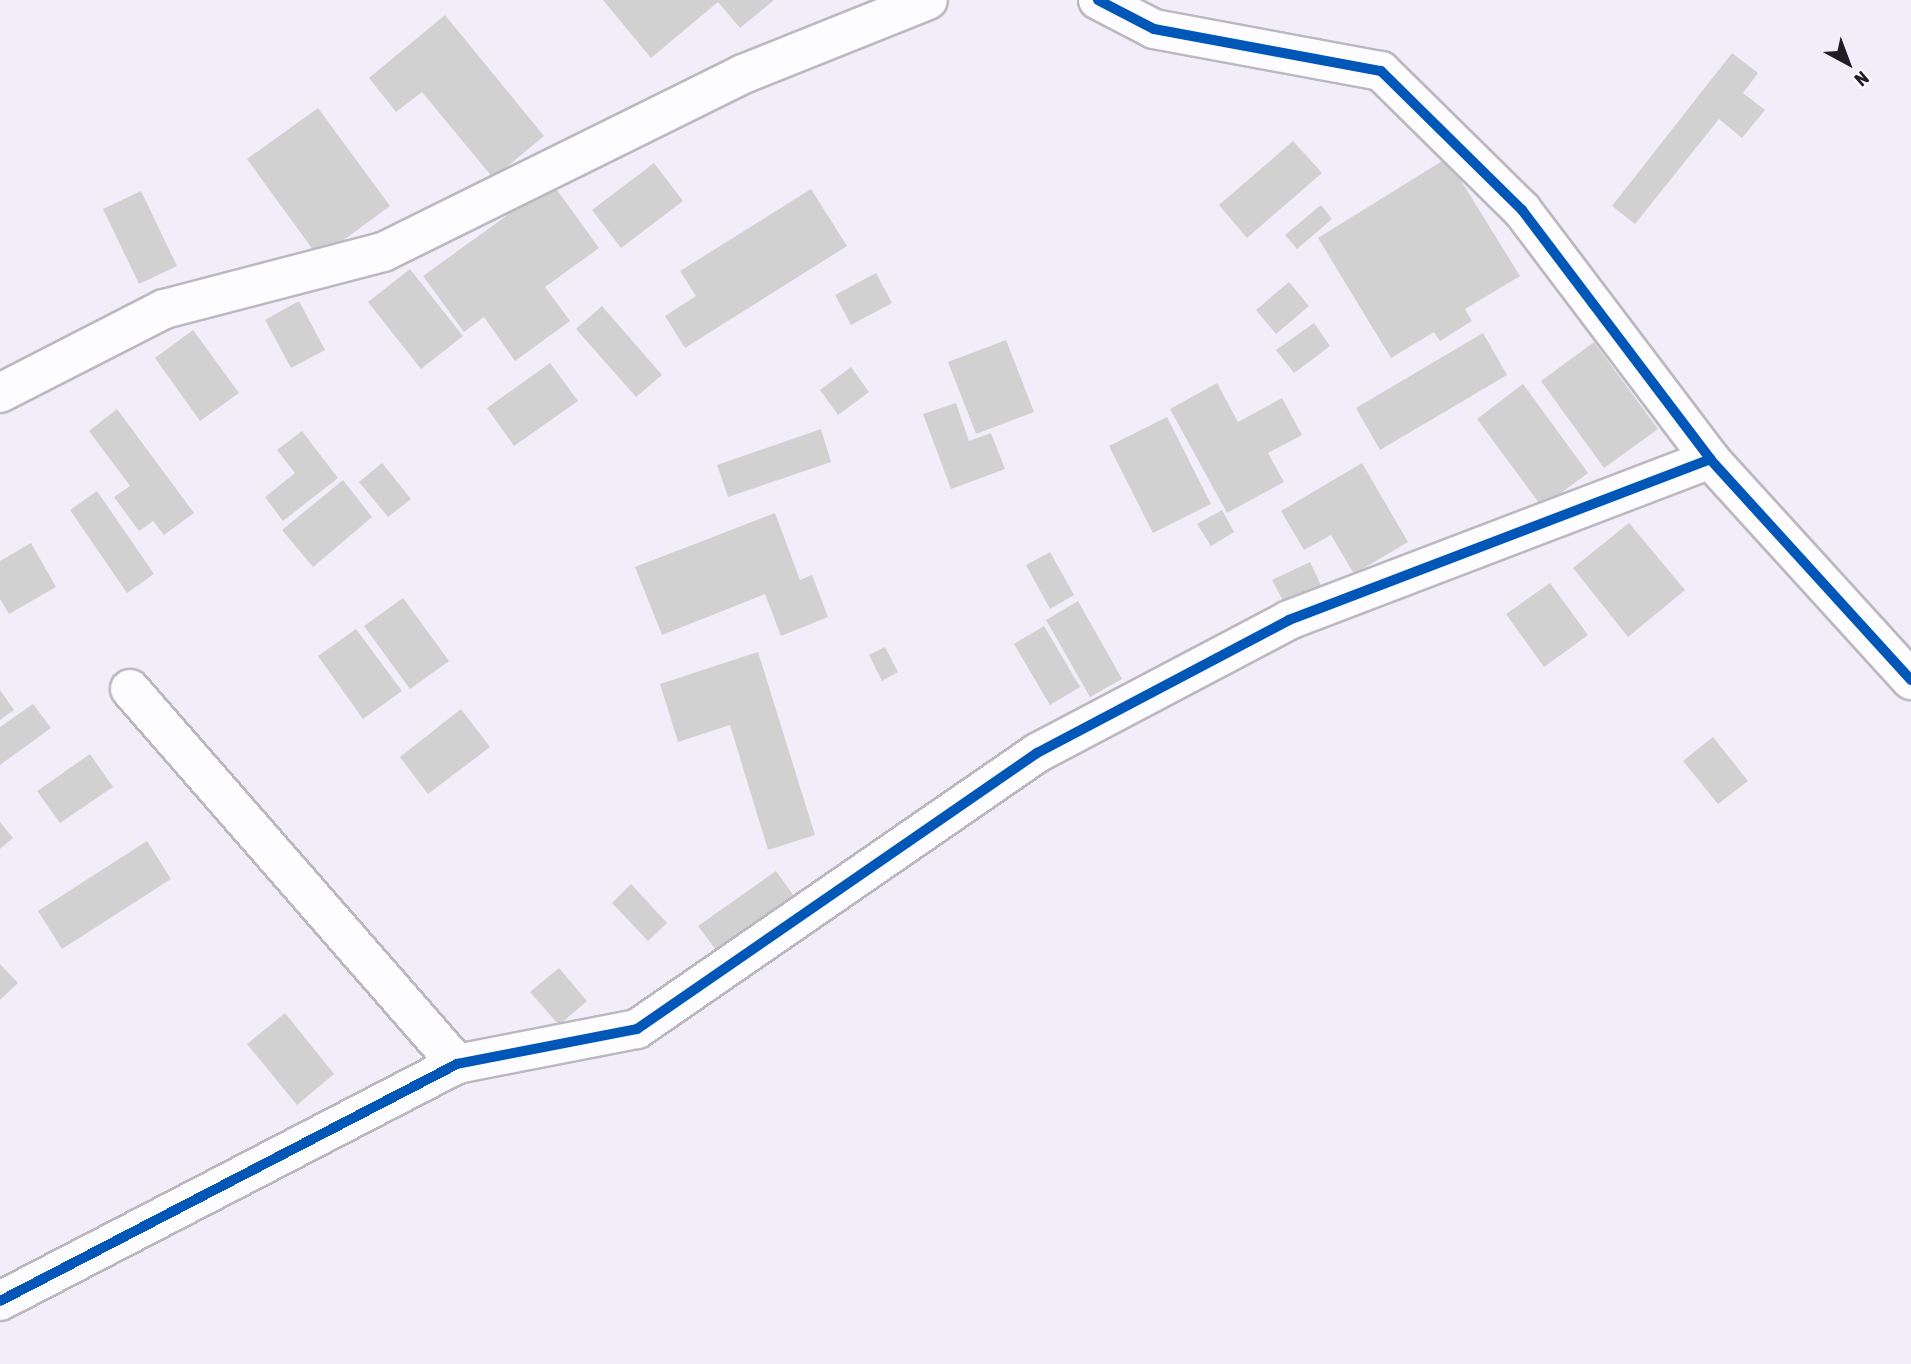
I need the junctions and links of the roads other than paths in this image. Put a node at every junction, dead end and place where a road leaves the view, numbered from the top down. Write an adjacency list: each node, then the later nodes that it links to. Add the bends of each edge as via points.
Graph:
1 (928, 0): 3 (street, via 743,74 383,252 164,309)
2 (1098, 0): 4 (street, via 1154,29 1381,71 1522,210)
3 (0, 393)
4 (1710, 459): 5 (street); 7 (street, via 1289,620 1049,747 637,1029)
5 (1911, 680)
6 (130, 689): 7 (street)
7 (457, 1063): 8 (street)
8 (0, 1301)

